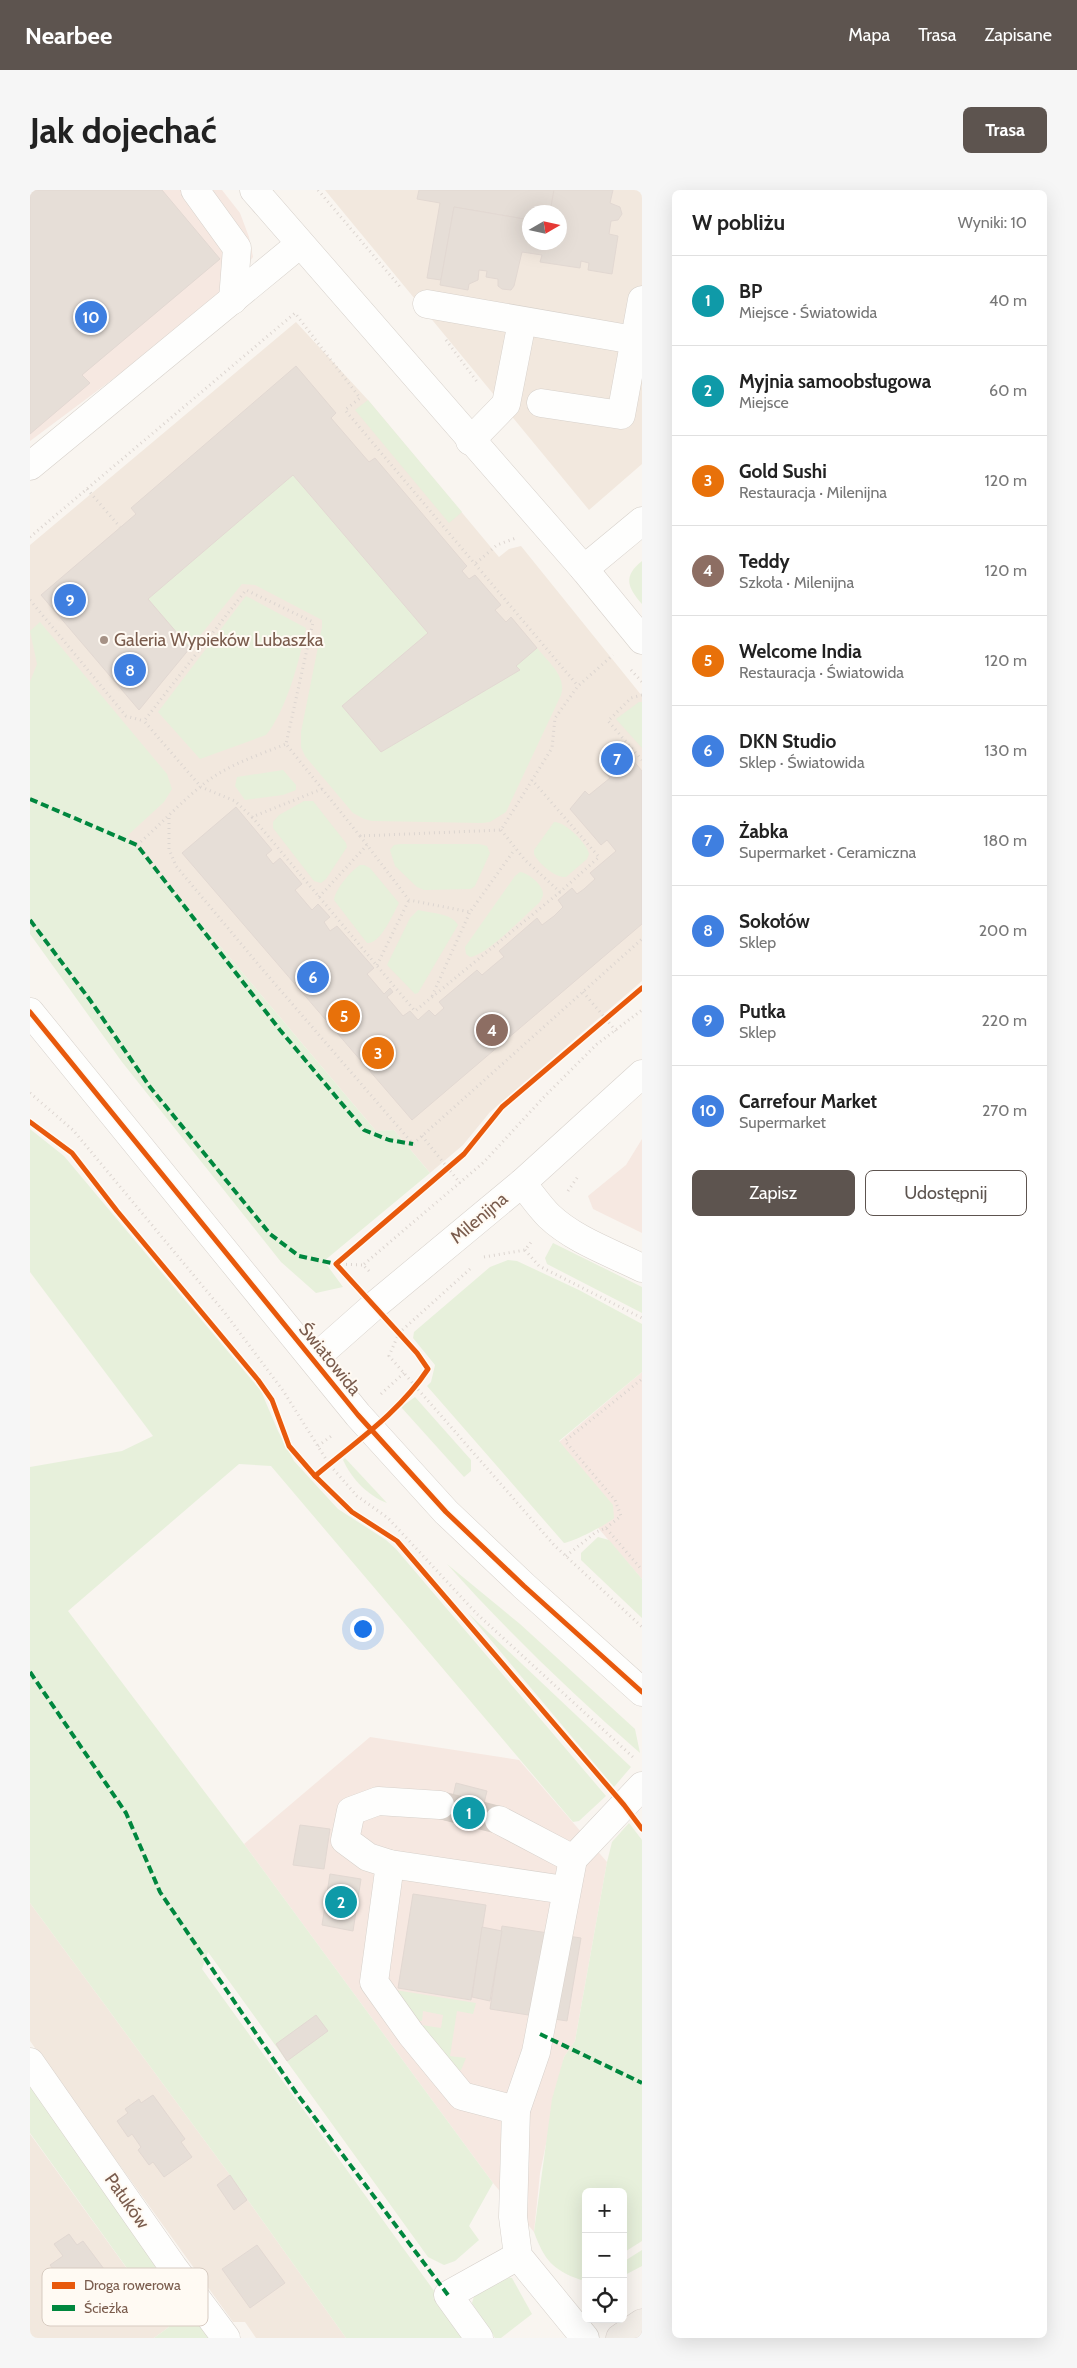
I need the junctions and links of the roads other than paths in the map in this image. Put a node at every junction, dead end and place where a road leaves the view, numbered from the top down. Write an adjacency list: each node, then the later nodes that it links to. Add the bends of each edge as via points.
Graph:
1 (195, 190): 4 (street, via 237,248)
2 (254, 190): 3 (street)
3 (300, 244): 4 (street); 10 (street)
4 (233, 300): 11 (street)
5 (642, 300): 8 (street)
6 (427, 304): 7 (street)
7 (522, 322): 8 (street); 10 (street, via 506,404)
8 (634, 340): 9 (street, via 621,415)
9 (541, 403)
10 (470, 441): 13 (street)
11 (30, 466)
12 (642, 521): 13 (street)
13 (584, 569): 14 (street)
14 (642, 640)
15 (30, 1012): 19 (street, Światowida)
16 (642, 1074): 17 (street, Milenijna)
17 (522, 1183): 18 (street, via 550,1217 588,1242); 19 (street, Milenijna)
18 (642, 1268)
19 (314, 1360): 20 (street, Światowida, via 446,1512)
20 (642, 1692)
21 (642, 1786): 24 (street)
22 (440, 1805): 25 (street, via 378,1801 351,1811 345,1840 368,1856)
23 (499, 1820): 24 (street)
24 (573, 1859): 26 (street)
25 (390, 1864): 26 (street); 28 (street, via 374,1982 462,2096)
26 (566, 1890): 28 (street, via 536,2052)
27 (30, 2062): 30 (street, Pałuków)
28 (516, 2110): 29 (street, via 512,2217)
29 (518, 2256): 34 (street, via 448,2296); 35 (street)
30 (174, 2268)
31 (208, 2314): 33 (street, Pałuków)
32 (642, 2324): 36 (main road)
33 (226, 2338)
34 (479, 2338)
35 (585, 2338)
36 (620, 2338)

